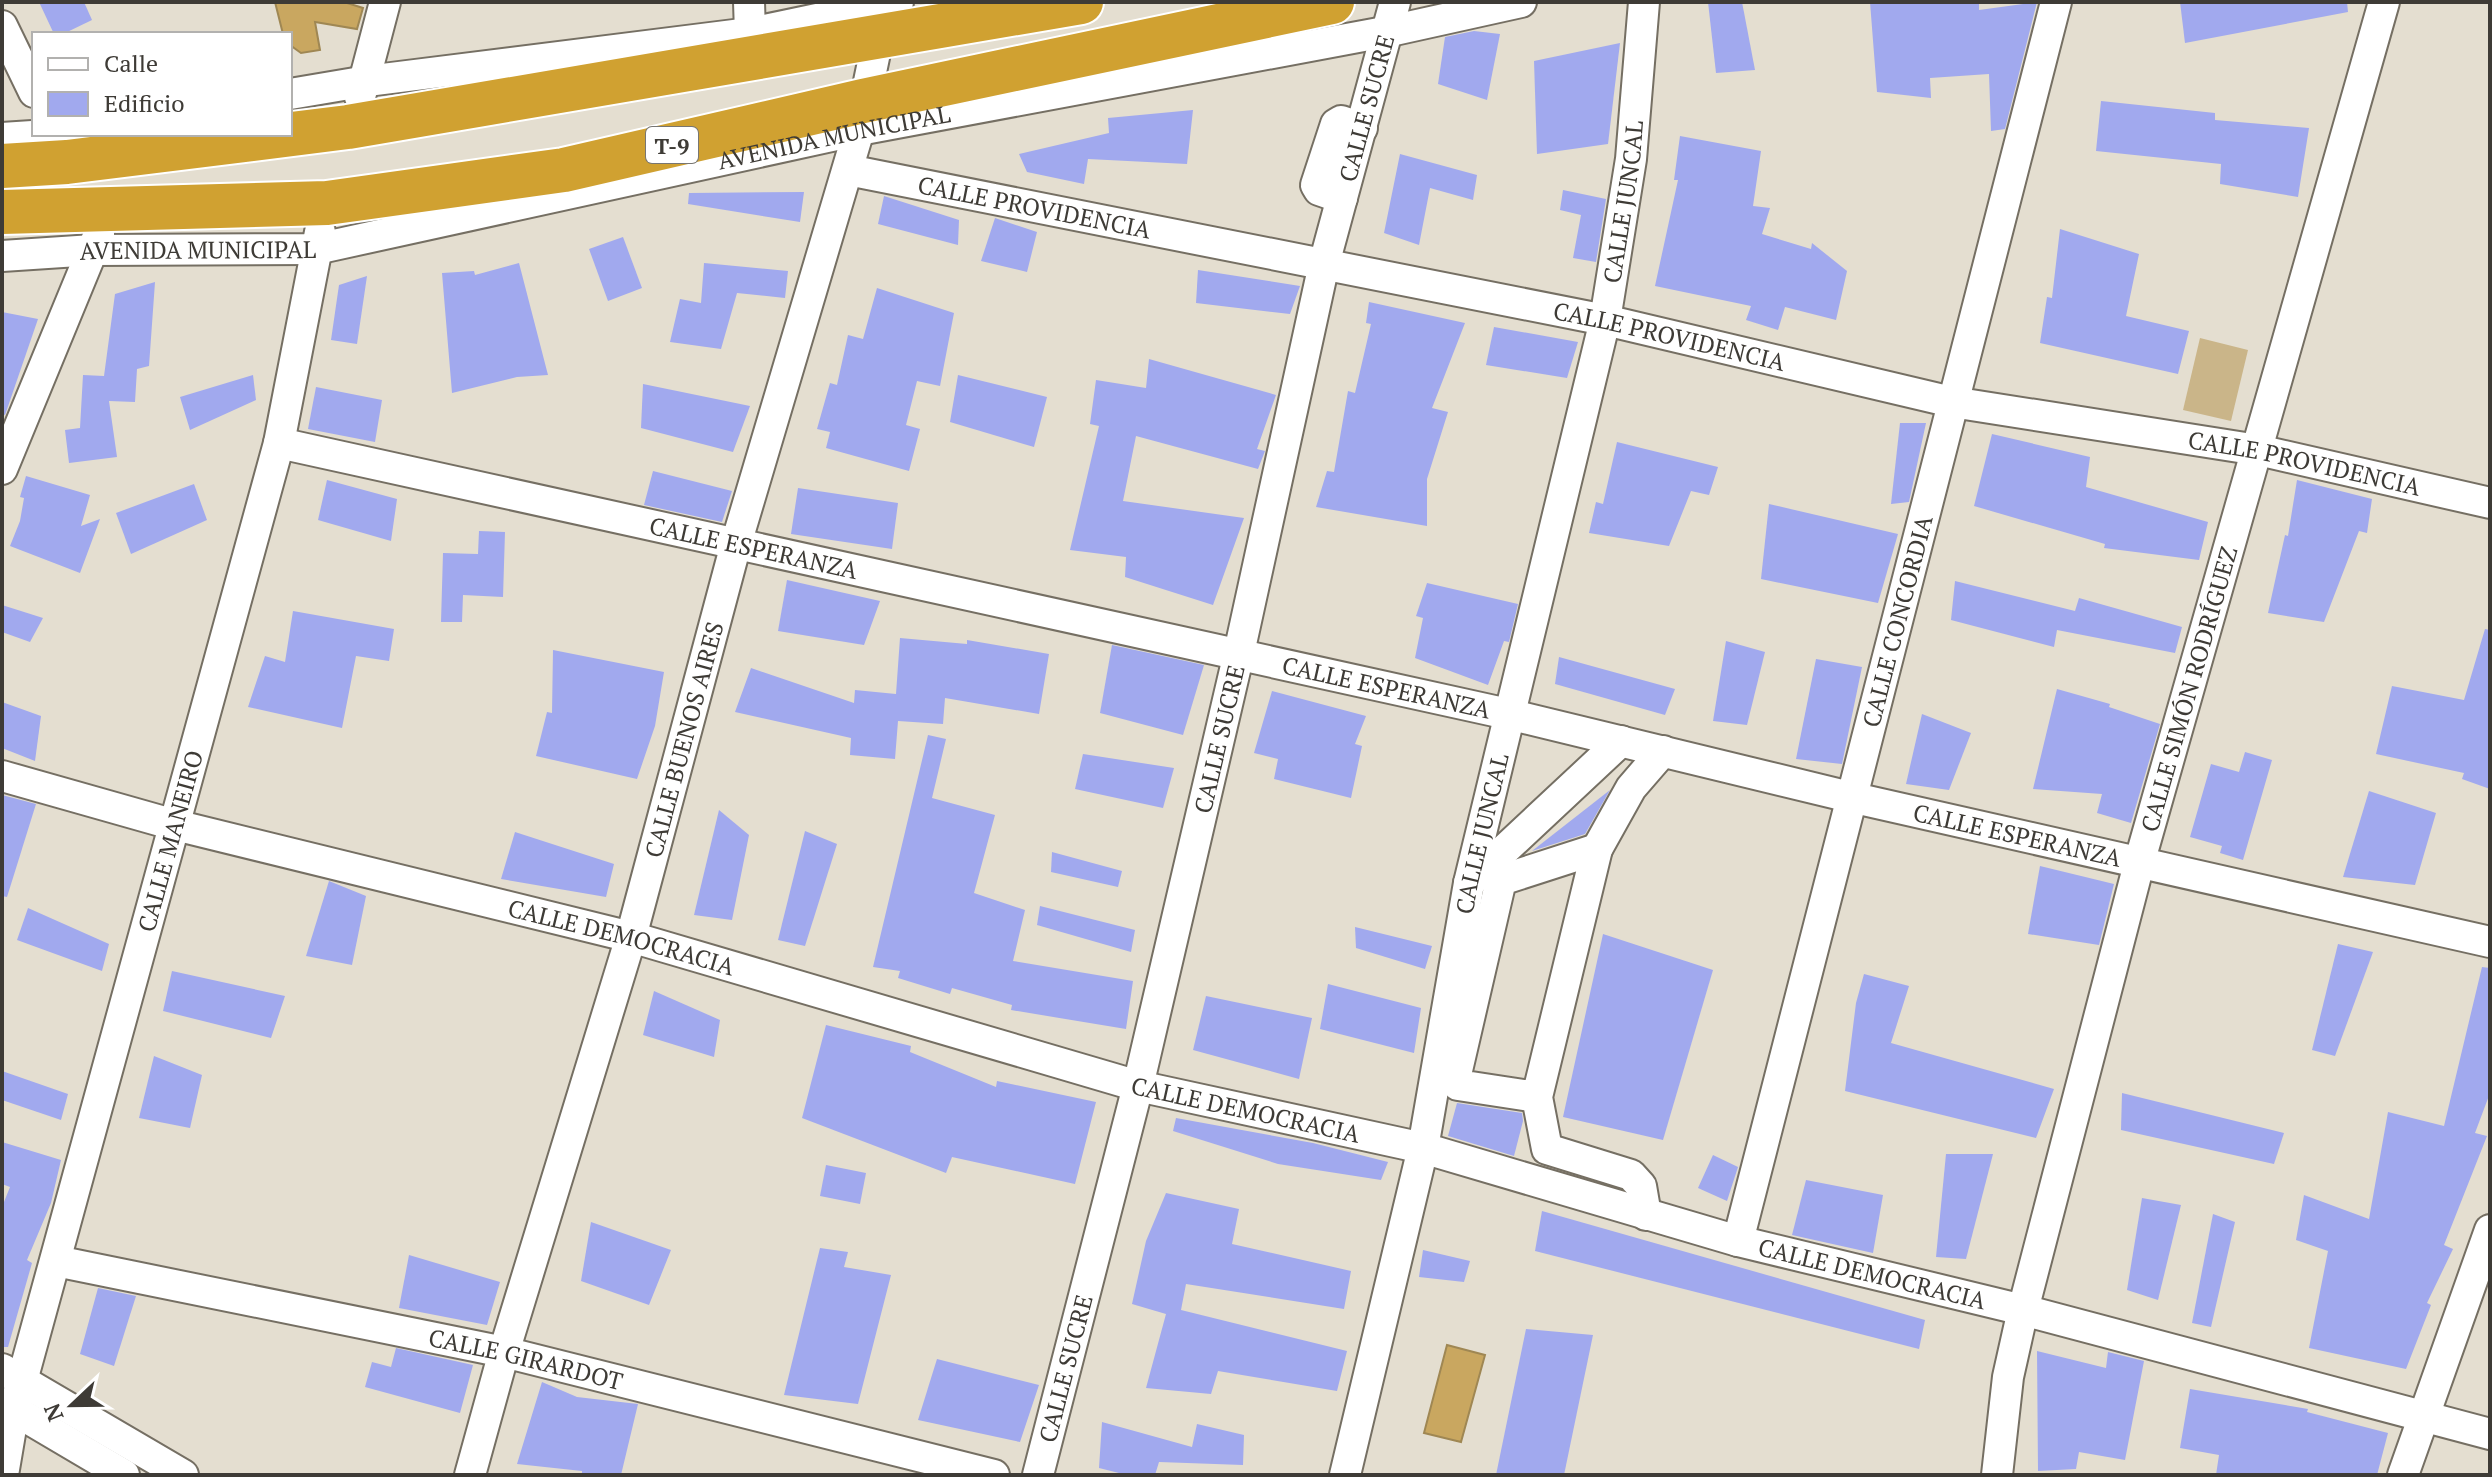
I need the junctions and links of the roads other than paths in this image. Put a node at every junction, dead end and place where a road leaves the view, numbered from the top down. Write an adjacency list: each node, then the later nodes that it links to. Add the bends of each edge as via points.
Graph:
1 (385, 2): 13 (street)
2 (749, 2): 12 (street)
3 (1081, 2): 9 (highway)
4 (1332, 2): 16 (highway, AVENIDA MUNICIPAL / T-9)
5 (1521, 2): 10 (street, AVENIDA MUNICIPAL / T-9)
6 (1644, 2): 31 (street, CALLE JUNCAL, via 1631,159)
7 (2056, 2): 32 (street, CALLE CONCORDIA)
8 (2384, 2): 34 (street, CALLE SIMÓN RODRÍGUEZ)
9 (888, 12): 12 (street); 16 (street, CALLE BUENOS AIRES); 17 (highway)
10 (1392, 17): 16 (street, AVENIDA MUNICIPAL / T-9); 30 (street, CALLE SUCRE)
11 (2, 26): 14 (street)
12 (750, 33): 13 (street)
13 (367, 81): 15 (street); 17 (street)
14 (32, 88)
15 (292, 94)
16 (861, 116): 23 (street, CALLE BUENOS AIRES); 24 (highway, AVENIDA MUNICIPAL / T-9, via 564,170); 27 (street, AVENIDA MUNICIPAL / T-9)
17 (348, 127): 18 (highway)
18 (292, 130)
19 (163, 136): 21 (highway)
20 (2, 138): 21 (street)
21 (60, 141): 22 (highway)
22 (2, 166)
23 (848, 170): 30 (street, CALLE PROVIDENCIA); 37 (street, CALLE BUENOS AIRES)
24 (327, 203): 25 (highway, AVENIDA MUNICIPAL / T-9); 27 (street, CALLE MANEIRO)
25 (110, 208): 26 (highway, AVENIDA MUNICIPAL / T-9); 28 (street)
26 (2, 212)
27 (316, 249): 28 (street, AVENIDA MUNICIPAL / T-9); 33 (street, CALLE MANEIRO)
28 (93, 250): 29 (street, AVENIDA MUNICIPAL / T-9); 35 (street)
29 (2, 256)
30 (1324, 264): 31 (street, CALLE PROVIDENCIA); 38 (street, CALLE SUCRE)
31 (1605, 320): 32 (street, CALLE PROVIDENCIA); 39 (street, CALLE JUNCAL)
32 (1952, 402): 34 (street, CALLE PROVIDENCIA); 43 (street, CALLE CONCORDIA)
33 (279, 443): 37 (street, CALLE ESPERANZA); 44 (street, CALLE MANEIRO)
34 (2258, 450): 36 (street, CALLE PROVIDENCIA); 46 (street, CALLE SIMÓN RODRÍGUEZ)
35 (2, 469)
36 (2490, 503)
37 (736, 544): 38 (street, CALLE ESPERANZA); 48 (street, CALLE BUENOS AIRES)
38 (1239, 653): 39 (street, CALLE ESPERANZA); 50 (street, CALLE SUCRE)
39 (1508, 714): 40 (street, CALLE ESPERANZA); 47 (street, CALLE JUNCAL)
40 (1621, 741): 41 (street, CALLE ESPERANZA); 47 (street)
41 (1663, 751): 43 (street, CALLE ESPERANZA); 45 (street, via 1631,788)
42 (2, 776): 44 (street, CALLE DEMOCRACIA)
43 (1850, 797): 46 (street, CALLE ESPERANZA); 55 (street, CALLE CONCORDIA)
44 (175, 825): 48 (street, CALLE DEMOCRACIA); 56 (street, CALLE MANEIRO)
45 (1597, 849): 51 (street); 51 (street, via 1501,880 1455,1079 1458,1085)
46 (2140, 860): 49 (street, CALLE ESPERANZA); 57 (street, CALLE SIMÓN RODRÍGUEZ)
47 (1469, 883): 52 (street, CALLE JUNCAL)
48 (631, 937): 50 (street, CALLE DEMOCRACIA); 58 (street, CALLE BUENOS AIRES)
49 (2490, 942)
50 (1138, 1086): 52 (street, CALLE DEMOCRACIA); 68 (street, CALLE SUCRE)
51 (1537, 1097): 53 (street, via 1547,1149 1631,1175 1641,1186)
52 (1423, 1148): 53 (street, CALLE DEMOCRACIA); 69 (street, CALLE JUNCAL)
53 (1646, 1215): 55 (street, CALLE DEMOCRACIA)
54 (2490, 1230): 61 (street)
55 (1738, 1241): 57 (street, CALLE DEMOCRACIA)
56 (56, 1261): 58 (street, CALLE GIRARDOT); 59 (street, CALLE MANEIRO)
57 (2023, 1310): 61 (street, CALLE DEMOCRACIA); 70 (street, CALLE SIMÓN RODRÍGUEZ, via 2008,1377)
58 (504, 1352): 66 (street, CALLE BUENOS AIRES); 67 (street, CALLE GIRARDOT)
59 (13, 1375): 60 (street, CALLE MANEIRO); 65 (street)
60 (8, 1407): 63 (street, CALLE MANEIRO); 64 (street)
61 (2421, 1416): 62 (street, CALLE DEMOCRACIA); 71 (street)
62 (2490, 1434)
63 (3, 1475)
64 (124, 1475)
65 (183, 1475)
66 (470, 1475)
67 (994, 1475)
68 (1038, 1475)
69 (1345, 1475)
70 (1997, 1475)
71 (2403, 1475)

